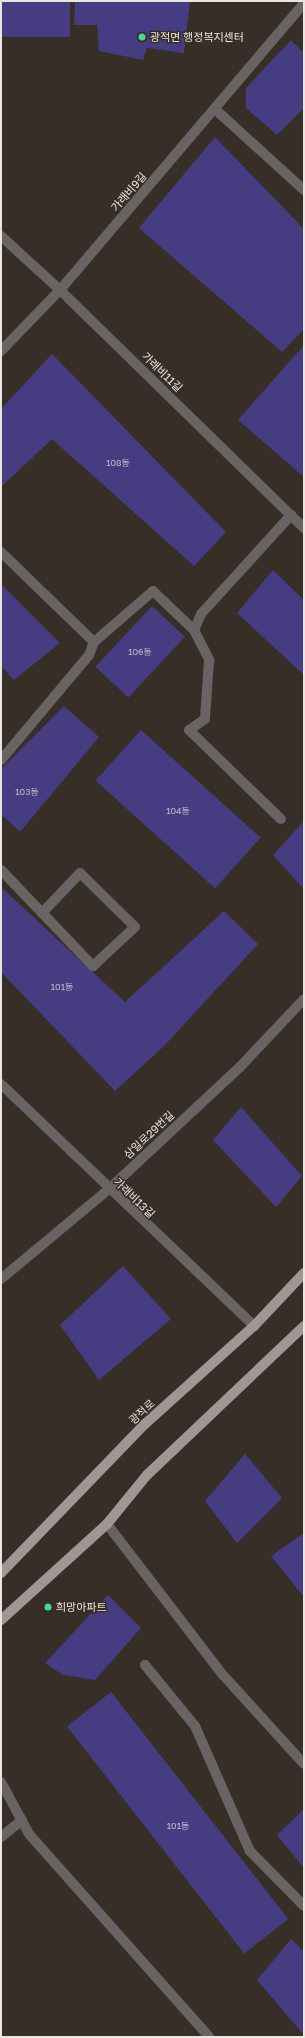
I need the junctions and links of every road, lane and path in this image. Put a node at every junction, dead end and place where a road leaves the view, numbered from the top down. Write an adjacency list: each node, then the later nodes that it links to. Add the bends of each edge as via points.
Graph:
1 (304, 2): 2 (street, 가래비9길)
2 (216, 110): 3 (street); 5 (street, 가래비9길)
3 (304, 190)
4 (1, 236): 5 (street, 가래비11길)
5 (60, 290): 6 (street, 가래비9길); 7 (street, 가래비11길)
6 (1, 351)
7 (292, 515): 8 (street, 가래비11길); 10 (street, via 201,614)
8 (304, 528)
9 (1, 552): 11 (street)
10 (194, 630): 11 (street, via 153,591); 13 (street, via 209,660 205,719 189,730)
11 (94, 642): 12 (street, via 89,655)
12 (1, 760)
13 (281, 819)
14 (1, 870): 15 (street)
15 (42, 913): 15 (street, via 93,966 135,927 80,873)
16 (304, 999): 18 (street, 삼일로29번길, via 240,1067)
17 (1, 1084): 18 (street, 가래비13길)
18 (108, 1190): 20 (street, 삼일로29번길); 21 (street, 가래비13길)
19 (304, 1273): 21 (main road, 광적로)
20 (1, 1279)
21 (254, 1326): 24 (main road, 광적로, via 146,1424)
22 (304, 1326): 23 (main road, via 147,1475)
23 (107, 1524): 25 (main road); 27 (street, via 223,1675)
24 (1, 1573)
25 (1, 1620)
26 (145, 1665): 31 (street, via 195,1726 250,1851)
27 (304, 1764)
28 (1, 1782): 29 (street)
29 (22, 1820): 30 (street); 32 (street, via 30,1834)
30 (1, 1837)
31 (304, 1906)
32 (209, 2037)

